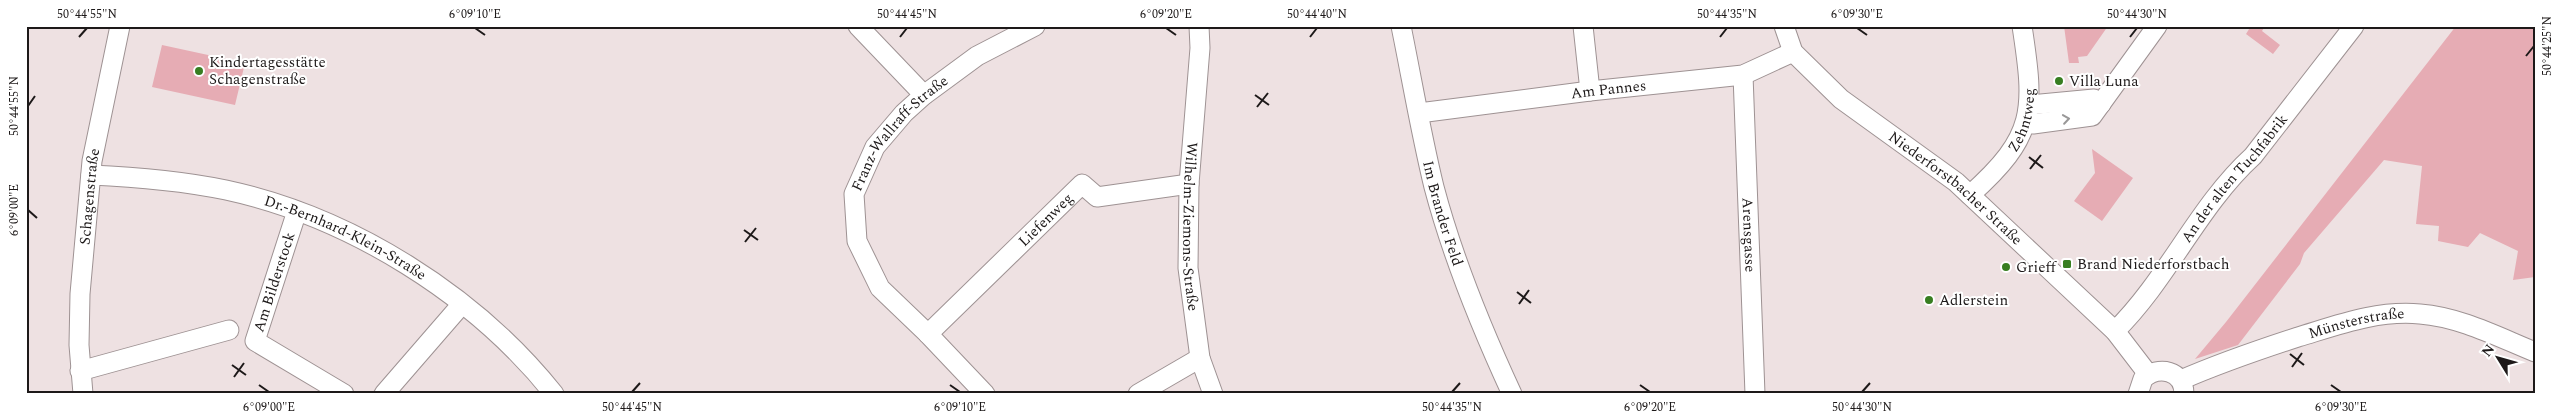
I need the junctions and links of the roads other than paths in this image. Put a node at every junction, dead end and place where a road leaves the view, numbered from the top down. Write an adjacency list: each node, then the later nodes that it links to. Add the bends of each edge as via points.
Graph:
1 (120, 26): 17 (street, Schagenstraße)
2 (858, 26): 14 (street)
3 (1035, 26): 14 (street, Franz-Wallraff-Straße, via 978,56)
4 (1199, 26): 18 (street, Wilhelm-Ziemons-Straße)
5 (1401, 26): 15 (street, Im Brander Feld)
6 (1583, 26): 13 (street)
7 (1784, 26): 11 (street, Niederforstbacher Straße)
8 (2022, 26): 16 (street, Zehntweg, via 2029,82)
9 (2157, 26): 16 (street, via 2092,116 2033,124)
10 (2354, 26): 23 (street, An der alten Tuchfabrik, via 2253,156 2234,174)
11 (1793, 52): 12 (street, Am Pannes); 19 (street, Niederforstbacher Straße, via 1841,99 1937,167)
12 (1744, 75): 13 (street, Am Pannes); 38 (street, Arensgasse)
13 (1590, 91): 15 (street, Am Pannes)
14 (924, 95): 24 (street, Franz-Wallraff-Straße, via 875,148 854,194 857,241 880,288)
15 (1419, 113): 37 (street, Im Brander Feld, via 1434,186 1453,251 1479,321)
16 (2027, 114): 19 (street, Zehntweg, via 2010,156)
17 (91, 175): 20 (street, Dr.-Bernhard-Klein-Straße, via 172,181 226,190); 27 (street, Schagenstraße, via 80,294)
18 (1190, 184): 24 (street, Liefenweg, via 1097,197 1082,184); 26 (street, Wilhelm-Ziemons-Straße, via 1188,268)
19 (1970, 195): 23 (street, Niederforstbacher Straße)
20 (297, 211): 21 (street, Dr.-Bernhard-Klein-Straße, via 387,252); 31 (street, Am Bilderstock, via 255,341)
21 (462, 304): 32 (street); 33 (street, Dr.-Bernhard-Klein-Straße, via 534,370)
22 (229, 330): 27 (street)
23 (2116, 332): 28 (street, Niederforstbacher Straße)
24 (928, 334): 34 (street, Franz-Wallraff-Straße)
25 (2535, 352): 29 (street, Münsterstraße, via 2459,322 2421,314 2378,314 2221,362)
26 (1200, 358): 35 (street); 36 (street, Wilhelm-Ziemons-Straße)
27 (80, 371): 30 (street, Schagenstraße)
28 (2148, 374): 29 (street, Münsterstraße, via 2166,370); 39 (street, via 2142,379)
29 (2182, 387)
30 (83, 394)
31 (344, 394)
32 (384, 394)
33 (554, 394)
34 (985, 394)
35 (1138, 394)
36 (1213, 394)
37 (1512, 394)
38 (1755, 394)
39 (2138, 394)

